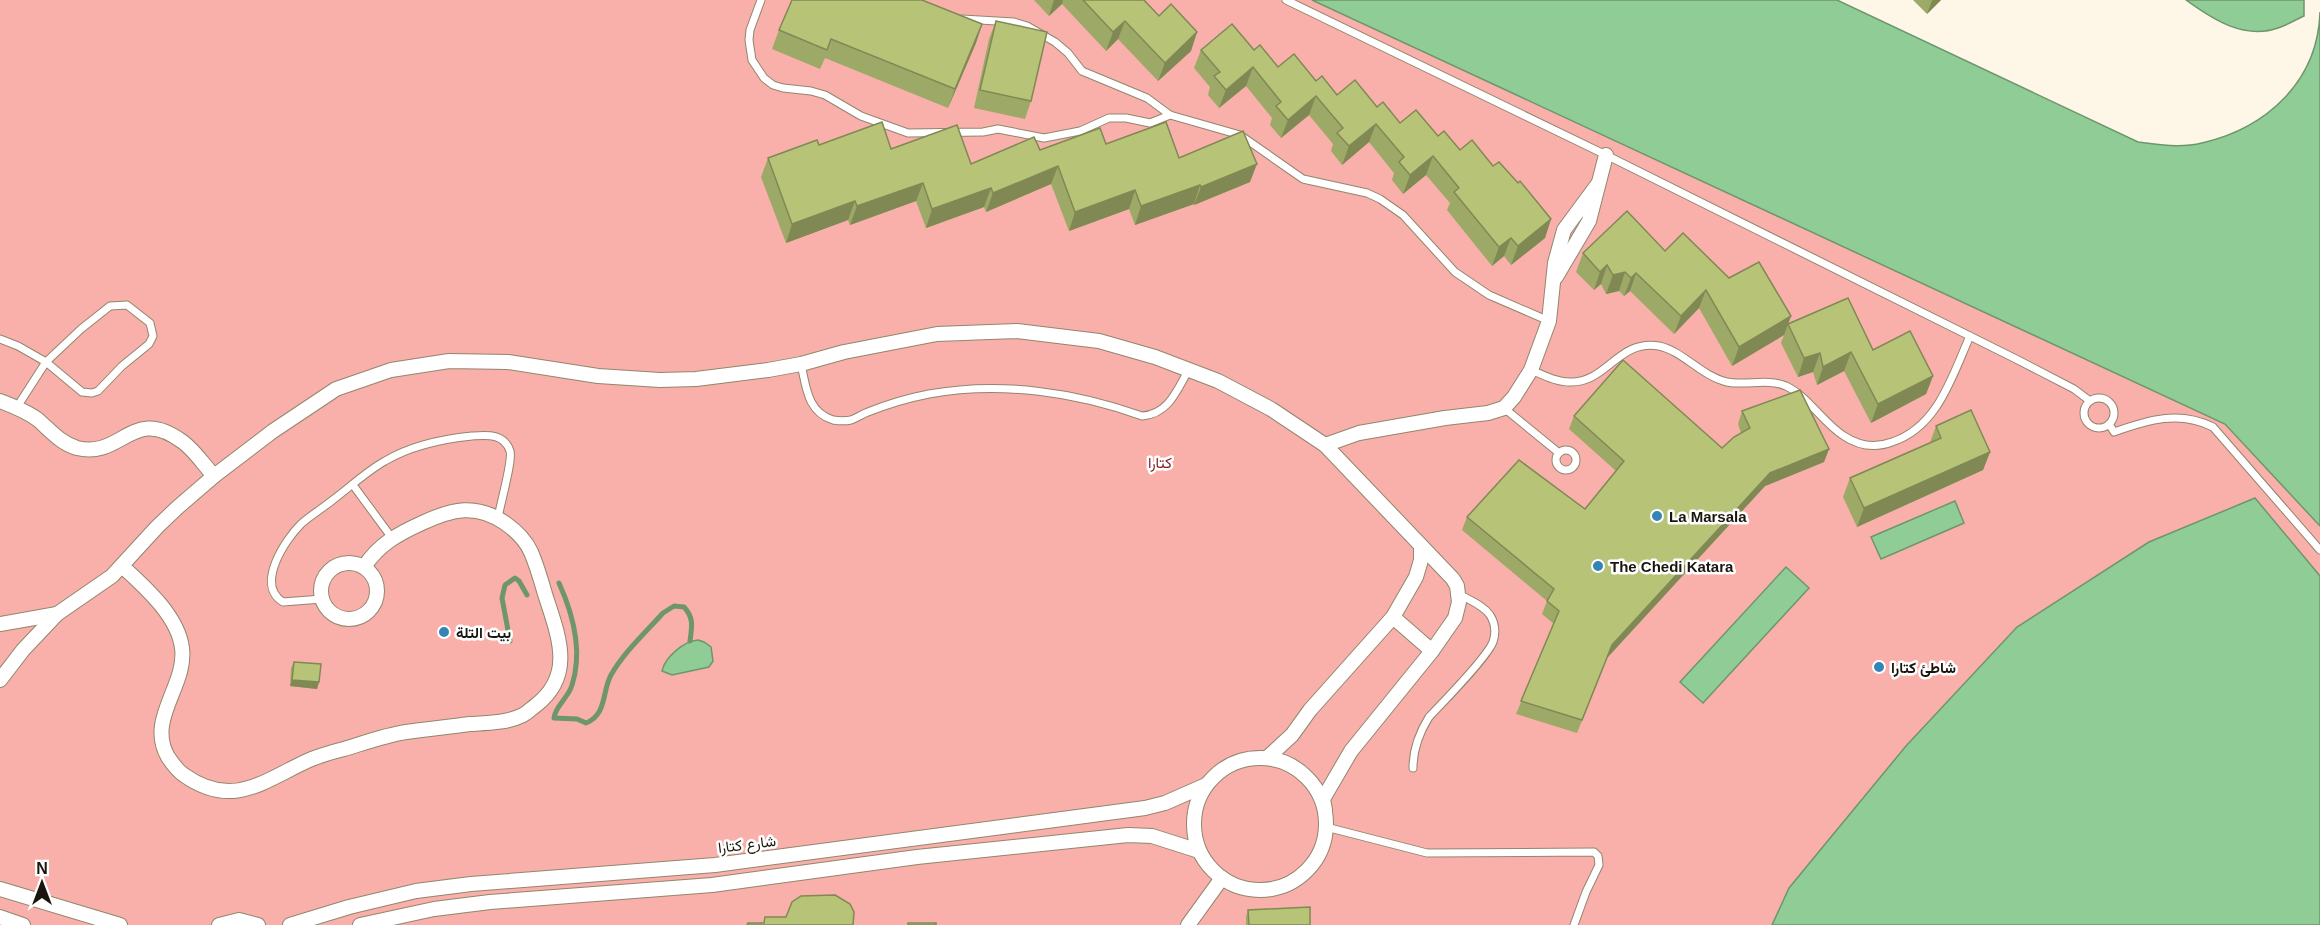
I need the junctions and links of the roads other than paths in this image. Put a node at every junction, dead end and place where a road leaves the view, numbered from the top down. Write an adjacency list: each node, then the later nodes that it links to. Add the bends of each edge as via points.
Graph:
1 (761, 0): 4 (lane, via 749,40 752,60 764,78 783,88 825,95 861,116 908,133 998,129 1044,138 1080,131 1109,118 1150,123)
2 (1286, 0): 5 (lane)
3 (954, 15): 4 (lane, via 962,19 1014,22 1042,33 1068,53 1082,71 1147,98)
4 (1170, 115): 6 (lane, via 1239,135 1303,179 1380,199 1403,215 1455,272 1490,295)
5 (1606, 155): 6 (street, via 1598,184 1564,230 1555,263); 7 (lane)
6 (1549, 321): 12 (street)
7 (1970, 336): 12 (lane, via 1944,395 1927,419 1900,439 1878,446 1845,436 1785,386 1726,382 1701,372 1661,347 1627,350 1596,375 1580,382 1555,380); 14 (lane)
8 (0, 339): 9 (lane)
9 (46, 362): 9 (lane, via 82,392 92,393 149,344 152,327 132,307 116,304 81,329); 15 (lane)
10 (801, 364): 11 (street, via 937,334 1007,330 1089,339 1130,348); 11 (lane, via 811,403 823,415 839,421 929,394 989,389 1050,394 1149,415 1169,404); 20 (street, via 732,375 660,380 598,376 508,362 420,364 336,389)
11 (1189, 369): 18 (street, via 1242,392)
12 (1531, 370): 16 (street)
13 (0, 400): 15 (street)
14 (2090, 401): 17 (lane, via 2098,398 2111,403 2114,416); 17 (lane, via 2084,409 2088,423 2101,428)
15 (17, 407): 20 (street, via 61,441 80,449 108,447 132,432 159,429 185,443)
16 (1504, 408): 18 (street, via 1373,430); 19 (lane)
17 (2109, 424): 25 (lane, via 2114,432 2179,416 2213,427)
18 (1325, 445): 24 (street)
19 (1559, 453)
20 (214, 476): 26 (street, via 157,527)
21 (353, 485): 22 (lane, via 384,461 406,451 453,438 491,434 502,438 511,455); 23 (lane); 29 (lane, via 302,523 287,541 272,573 272,590 283,602)
22 (498, 518): 23 (street, via 481,510 459,510); 26 (street, via 514,528 530,550 560,642 562,660 556,683 544,700 523,715 502,722 402,733 309,760 275,778 230,792 200,785 181,774 165,750 162,721 182,668 183,650 172,622 147,589)
23 (393, 538): 27 (street, via 377,549)
24 (1421, 548): 28 (street, via 1453,579); 31 (street, via 1416,577)
25 (2320, 550)
26 (122, 566): 30 (street)
27 (364, 567): 29 (street, via 348,562 332,568 322,582); 29 (street, via 372,573 378,592 376,602 364,615 339,617)
28 (1459, 594): 33 (street, via 1455,618); 36 (lane, via 1484,608 1491,616 1495,635 1486,653 1429,717 1415,750)
29 (322, 599)
30 (57, 614): 32 (street); 34 (street)
31 (1393, 617): 33 (street); 35 (street, via 1292,735)
32 (0, 624)
33 (1432, 651): 38 (street, via 1351,751 1323,799)
34 (0, 680)
35 (1267, 758): 37 (street, via 1233,763); 38 (street, via 1288,764 1307,777)
36 (1413, 768)
37 (1206, 785): 40 (street, via 1194,817 1194,835); 48 (street, شارع كتارا, via 1145,808 715,865 416,891)
38 (1325, 810): 39 (street)
39 (1326, 827): 41 (street, via 1313,862 1293,881 1257,890); 51 (lane, via 1427,853 1594,852 1599,865)
40 (1200, 851): 41 (street); 49 (street, via 1152,836 1128,835 917,857 712,885 490,902)
41 (1222, 878): 50 (street)
42 (0, 889): 45 (street)
43 (0, 917): 44 (street)
44 (22, 925)
45 (120, 925)
46 (219, 925): 47 (street, via 239,920)
47 (258, 925)
48 (290, 925)
49 (360, 925)
50 (1188, 925)
51 (1574, 925)

